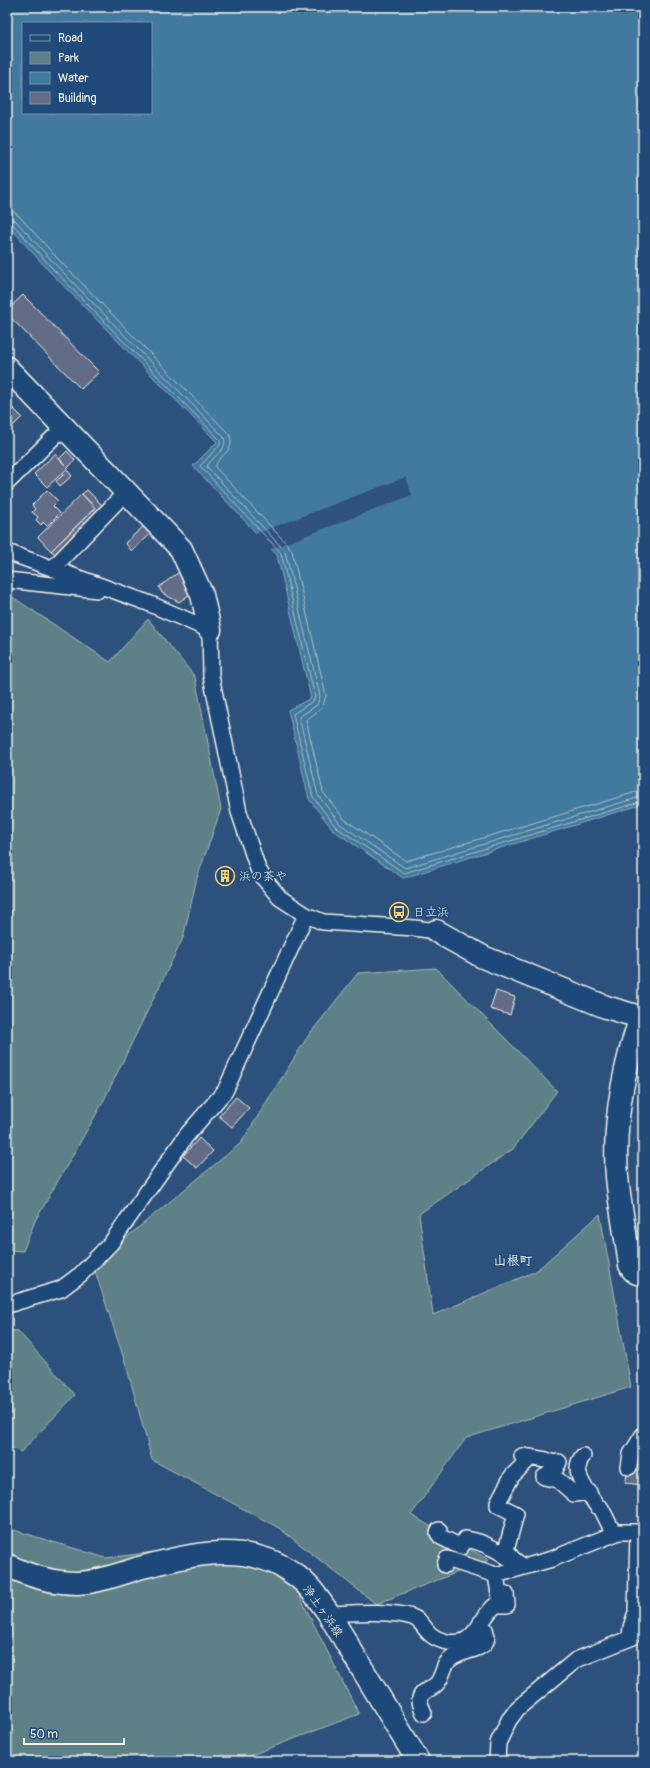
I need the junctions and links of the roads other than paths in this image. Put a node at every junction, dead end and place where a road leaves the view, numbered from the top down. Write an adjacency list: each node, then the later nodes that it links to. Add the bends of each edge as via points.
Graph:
1 (7, 368): 2 (street)
2 (64, 427): 3 (street); 4 (street)
3 (7, 483)
4 (126, 492): 6 (street); 9 (street, via 180,549 202,595)
5 (7, 552): 6 (street)
6 (53, 568): 8 (street)
7 (7, 580): 8 (street)
8 (121, 593): 9 (street)
9 (210, 630): 10 (street, via 211,676 239,812 258,869 280,898)
10 (306, 915): 11 (street, via 323,922); 14 (street, via 225,1091 186,1136 111,1243 81,1274 61,1288)
11 (436, 931): 12 (street, via 483,957 606,1007)
12 (642, 1016): 13 (street, via 624,1072 616,1152 617,1178 630,1266 637,1274)
13 (643, 1274)
14 (7, 1305)
15 (643, 1435): 17 (street, via 631,1454)
16 (582, 1456): 18 (street, via 578,1460 577,1471)
17 (629, 1467)
18 (589, 1492): 21 (street, via 596,1506 601,1508); 22 (street, via 574,1494 558,1480 544,1477 555,1470 559,1462 553,1463 527,1456 512,1476 498,1502 498,1505 516,1514 506,1550)
19 (439, 1530): 22 (street, via 441,1537 461,1547 465,1539 471,1540)
20 (641, 1532): 21 (street); 29 (street, via 636,1612 631,1627)
21 (614, 1534): 25 (street, via 552,1559)
22 (511, 1558): 25 (street)
23 (7, 1565): 27 (street, 浄土ヶ浜線, via 46,1580 78,1583 113,1576 181,1556 221,1552 256,1556 280,1565 298,1577 315,1594)
24 (445, 1565): 26 (street, via 447,1559)
25 (524, 1567): 26 (street)
26 (496, 1575): 28 (street, via 499,1594 506,1594 507,1605 496,1605)
27 (329, 1614): 28 (street, via 370,1613 411,1617 418,1620 429,1633 449,1642 464,1640); 31 (street, 浄土ヶ浜線)
28 (481, 1622): 30 (street, via 487,1635 485,1642 481,1648 457,1654 450,1659 438,1683 420,1698)
29 (637, 1635): 32 (street, via 576,1660 518,1708 498,1743)
30 (424, 1713)
31 (418, 1761)
32 (497, 1761)

